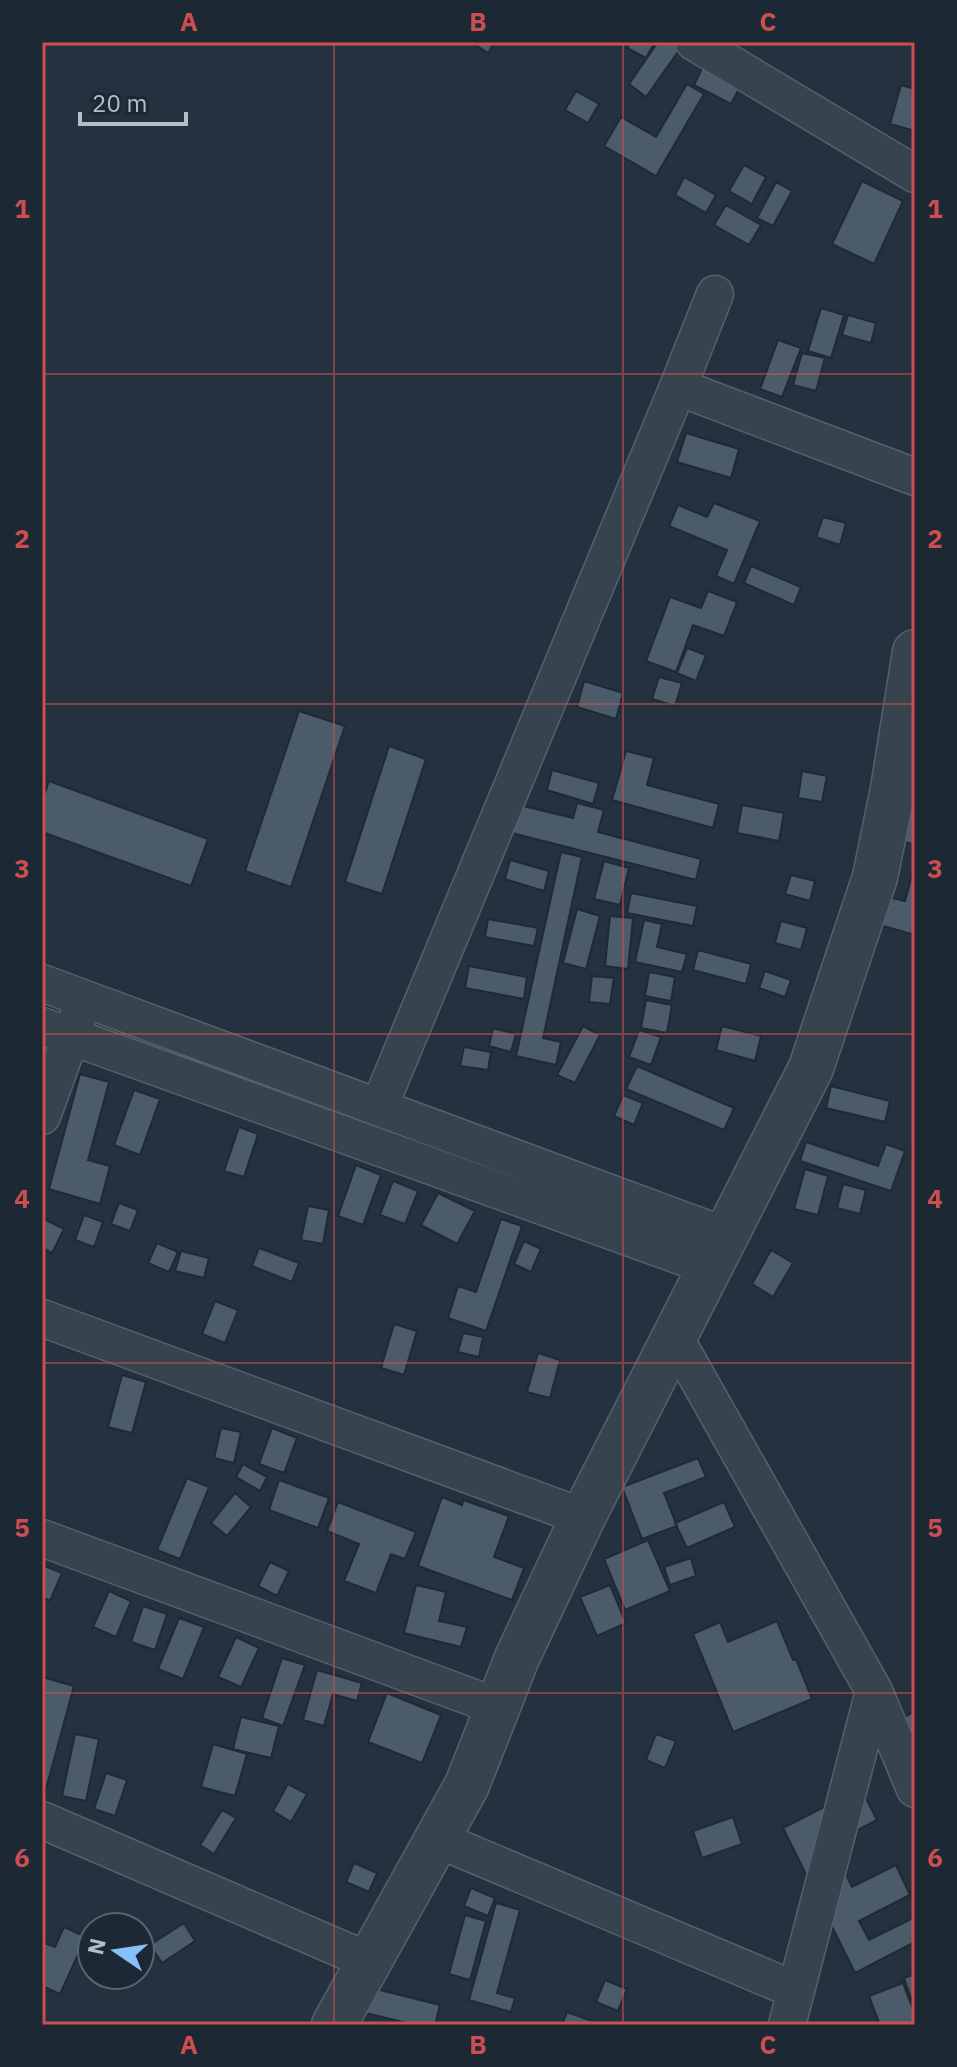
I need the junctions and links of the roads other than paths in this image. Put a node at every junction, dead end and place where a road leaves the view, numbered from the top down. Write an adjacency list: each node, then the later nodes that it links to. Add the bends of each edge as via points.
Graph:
1 (694, 42): 2 (street)
2 (915, 174)
3 (715, 294): 4 (street)
4 (678, 387): 5 (street); 10 (street)
5 (915, 477)
6 (915, 652): 12 (street, via 875,877 811,1068)
7 (42, 983): 8 (street)
8 (85, 998): 9 (street); 10 (street)
9 (56, 1032): 11 (street); 12 (street)
10 (379, 1107): 12 (street)
11 (42, 1116)
12 (719, 1252): 14 (street)
13 (42, 1318): 15 (street)
14 (675, 1338): 15 (street); 17 (street)
15 (583, 1517): 18 (street)
16 (42, 1538): 18 (street)
17 (874, 1691): 19 (street); 23 (street)
18 (498, 1707): 21 (street, via 467,1785)
19 (915, 1789)
20 (42, 1820): 22 (street)
21 (437, 1839): 22 (street); 23 (street)
22 (369, 1961): 24 (street)
23 (795, 1990): 25 (street)
24 (334, 2025)
25 (787, 2025)

